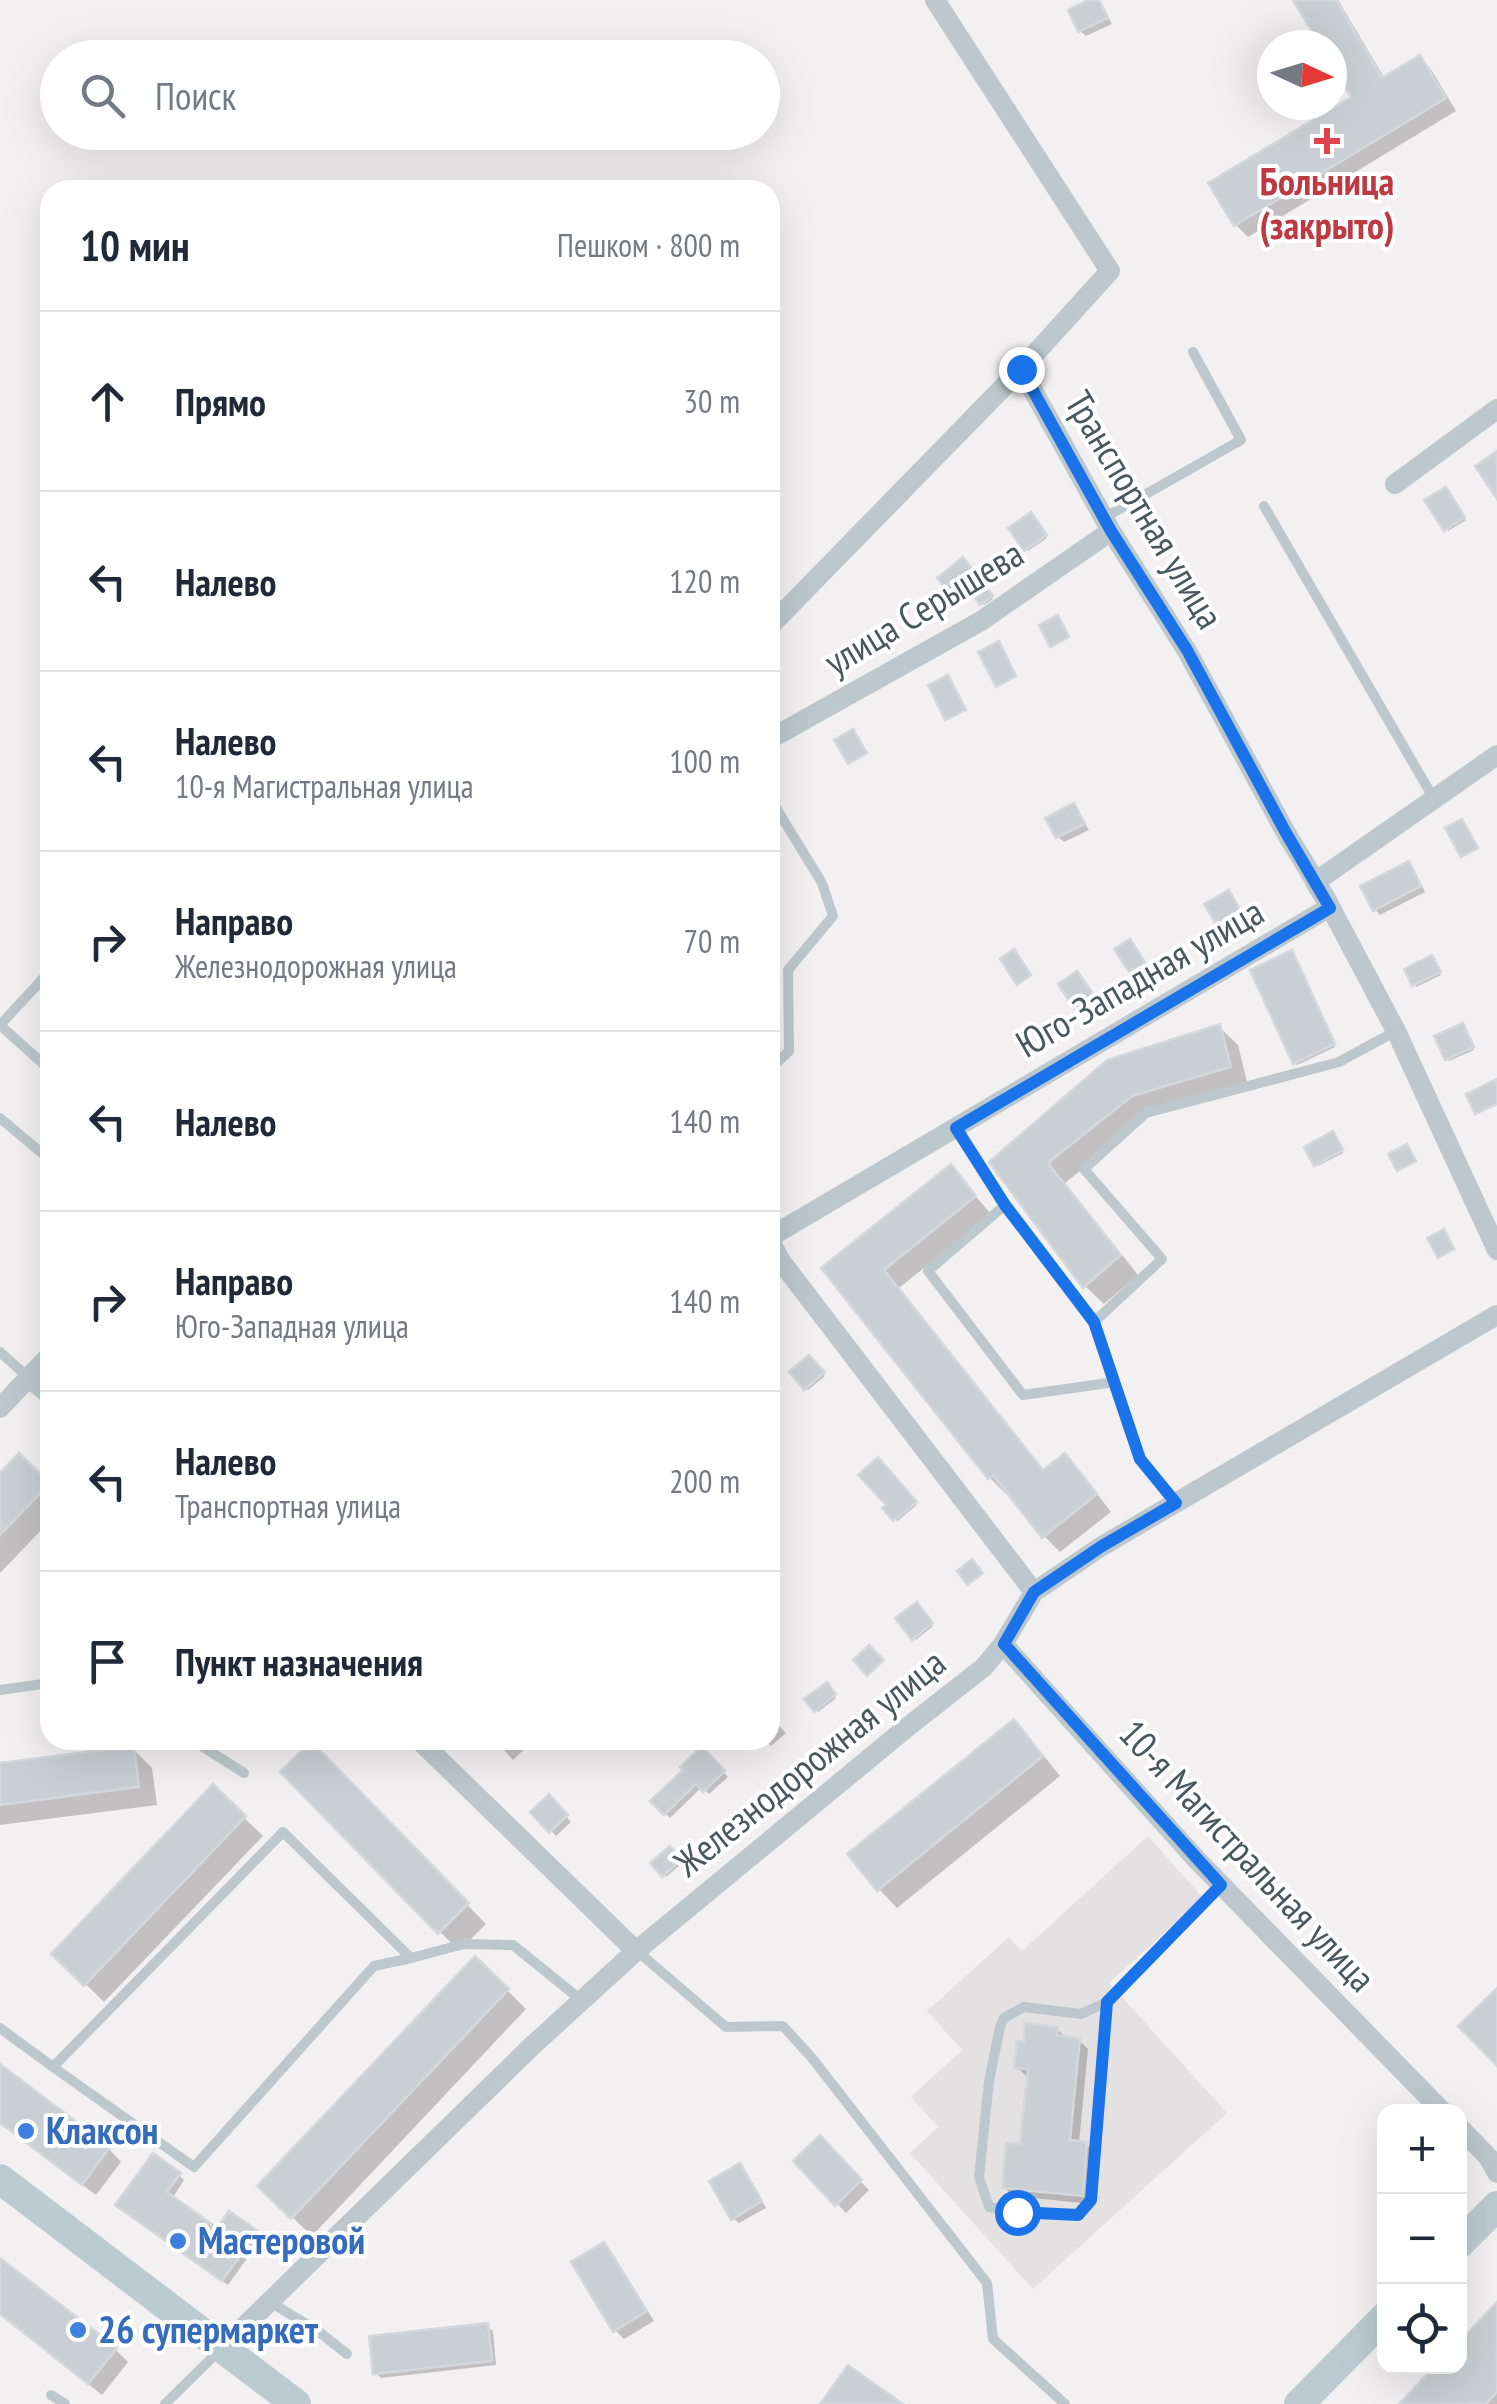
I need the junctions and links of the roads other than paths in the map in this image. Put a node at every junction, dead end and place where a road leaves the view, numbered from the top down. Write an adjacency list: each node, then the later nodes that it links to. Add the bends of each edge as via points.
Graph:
1 (935, 0): 3 (street, Транспортная улица, via 1110,271)
2 (1193, 352): 7 (lane, via 1241,440)
3 (1021, 369): 7 (street, Транспортная улица); 8 (street, улица Серышева)
4 (1497, 409): 5 (street)
5 (1395, 484)
6 (1264, 506): 11 (lane)
7 (1108, 524): 9 (street, улица Серышева, via 981,621); 13 (street, Транспортная улица, via 1187,650)
8 (780, 616)
9 (780, 733)
10 (1497, 755): 11 (street)
11 (1435, 800): 13 (street)
12 (780, 814): 17 (lane, via 822,883 833,916 788,970 789,1051)
13 (1316, 882): 14 (street, Транспортная улица)
14 (1330, 908): 16 (street, Транспортная улица); 20 (street, Юго-Западная улица)
15 (40, 982): 18 (lane, via 0,1025)
16 (1396, 1031): 24 (street, Транспортная улица); 27 (lane, via 1339,1062 1146,1114 1084,1169 1162,1259)
17 (780, 1060)
18 (40, 1061)
19 (0, 1118): 21 (lane)
20 (956, 1128): 22 (lane); 23 (street, Юго-Западная улица)
21 (40, 1152)
22 (1005, 1205): 27 (lane); 31 (lane, via 928,1272 1023,1395)
23 (780, 1233)
24 (1497, 1250)
25 (780, 1260): 35 (street)
26 (1497, 1315): 34 (street, Железнодорожная улица)
27 (1094, 1322): 31 (lane)
28 (0, 1352): 30 (lane)
29 (40, 1366): 30 (street)
30 (29, 1378): 32 (street); 33 (street)
31 (1115, 1382): 34 (lane, via 1140,1459)
32 (40, 1386)
33 (0, 1408)
34 (1176, 1503): 35 (street, Железнодорожная улица)
35 (1034, 1592): 36 (street, Железнодорожная улица)
36 (1004, 1644): 42 (street, 10-я Магистральная улица); 43 (street, Железнодорожная улица, via 984,1668)
37 (40, 1684): 38 (lane)
38 (0, 1690)
39 (208, 1750): 41 (lane)
40 (429, 1750): 43 (street)
41 (244, 1773)
42 (1221, 1885): 46 (lane); 49 (street, 10-я Магистральная улица)
43 (636, 1950): 45 (street, Железнодорожная улица); 63 (lane, via 726,2027 783,2026 988,2283 993,2339)
44 (411, 1958): 45 (lane, via 464,1944 512,1945); 48 (lane, via 374,1966 194,2166); 48 (lane, via 283,1832)
45 (582, 2000): 55 (street, Железнодорожная улица)
46 (1107, 2002): 46 (lane, via 1081,2014 1024,2007 1004,2018 979,2176 989,2207 1078,2215 1091,2200)
47 (0, 2028): 48 (lane)
48 (53, 2067)
49 (1435, 2104)
50 (1467, 2135): 51 (street)
51 (1497, 2173)
52 (0, 2179): 57 (street)
53 (1497, 2206): 54 (street)
54 (1467, 2236)
55 (270, 2302): 57 (street, Железнодорожная улица); 58 (lane)
56 (1377, 2325): 64 (street)
57 (223, 2347): 61 (lane); 62 (street)
58 (347, 2354)
59 (51, 2396): 60 (lane)
60 (65, 2404)
61 (164, 2404)
62 (296, 2404)
63 (1065, 2404)
64 (1298, 2404)

